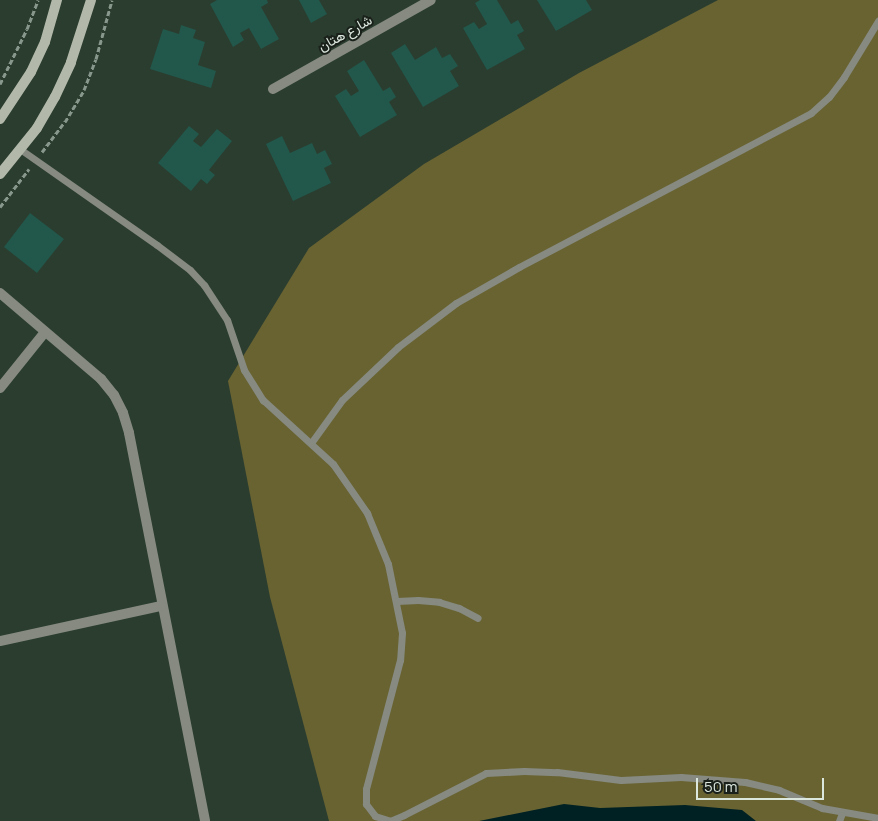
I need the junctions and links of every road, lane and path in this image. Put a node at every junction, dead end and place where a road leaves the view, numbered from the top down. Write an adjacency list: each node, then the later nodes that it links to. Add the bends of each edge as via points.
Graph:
1 (38, 0): 6 (path)
2 (57, 0): 8 (main road, via 45,42 31,72)
3 (91, 0): 9 (main road, via 59,88 37,128)
4 (431, 0): 7 (street, شارع هتان)
5 (878, 21): 14 (lane, via 844,77 811,113 456,302 398,347 342,400)
6 (0, 84)
7 (273, 89)
8 (0, 119)
9 (20, 150): 10 (main road); 14 (lane, via 190,270 227,320 252,384 272,410)
10 (0, 174)
11 (0, 293): 12 (street)
12 (45, 332): 13 (street); 16 (street, via 101,379 123,414)
13 (0, 388)
14 (311, 443): 15 (lane, via 333,464 367,513 388,564)
15 (397, 601): 17 (lane, via 439,602); 19 (lane, via 402,633 400,660 366,789 366,804 375,816 390,821 486,773 504,771 556,772 621,780 680,777 745,782 779,790)
16 (161, 606): 18 (street); 21 (street)
17 (478, 618)
18 (0, 641)
19 (842, 813): 20 (lane); 22 (lane)
20 (878, 818)
21 (205, 821)
22 (839, 821)

